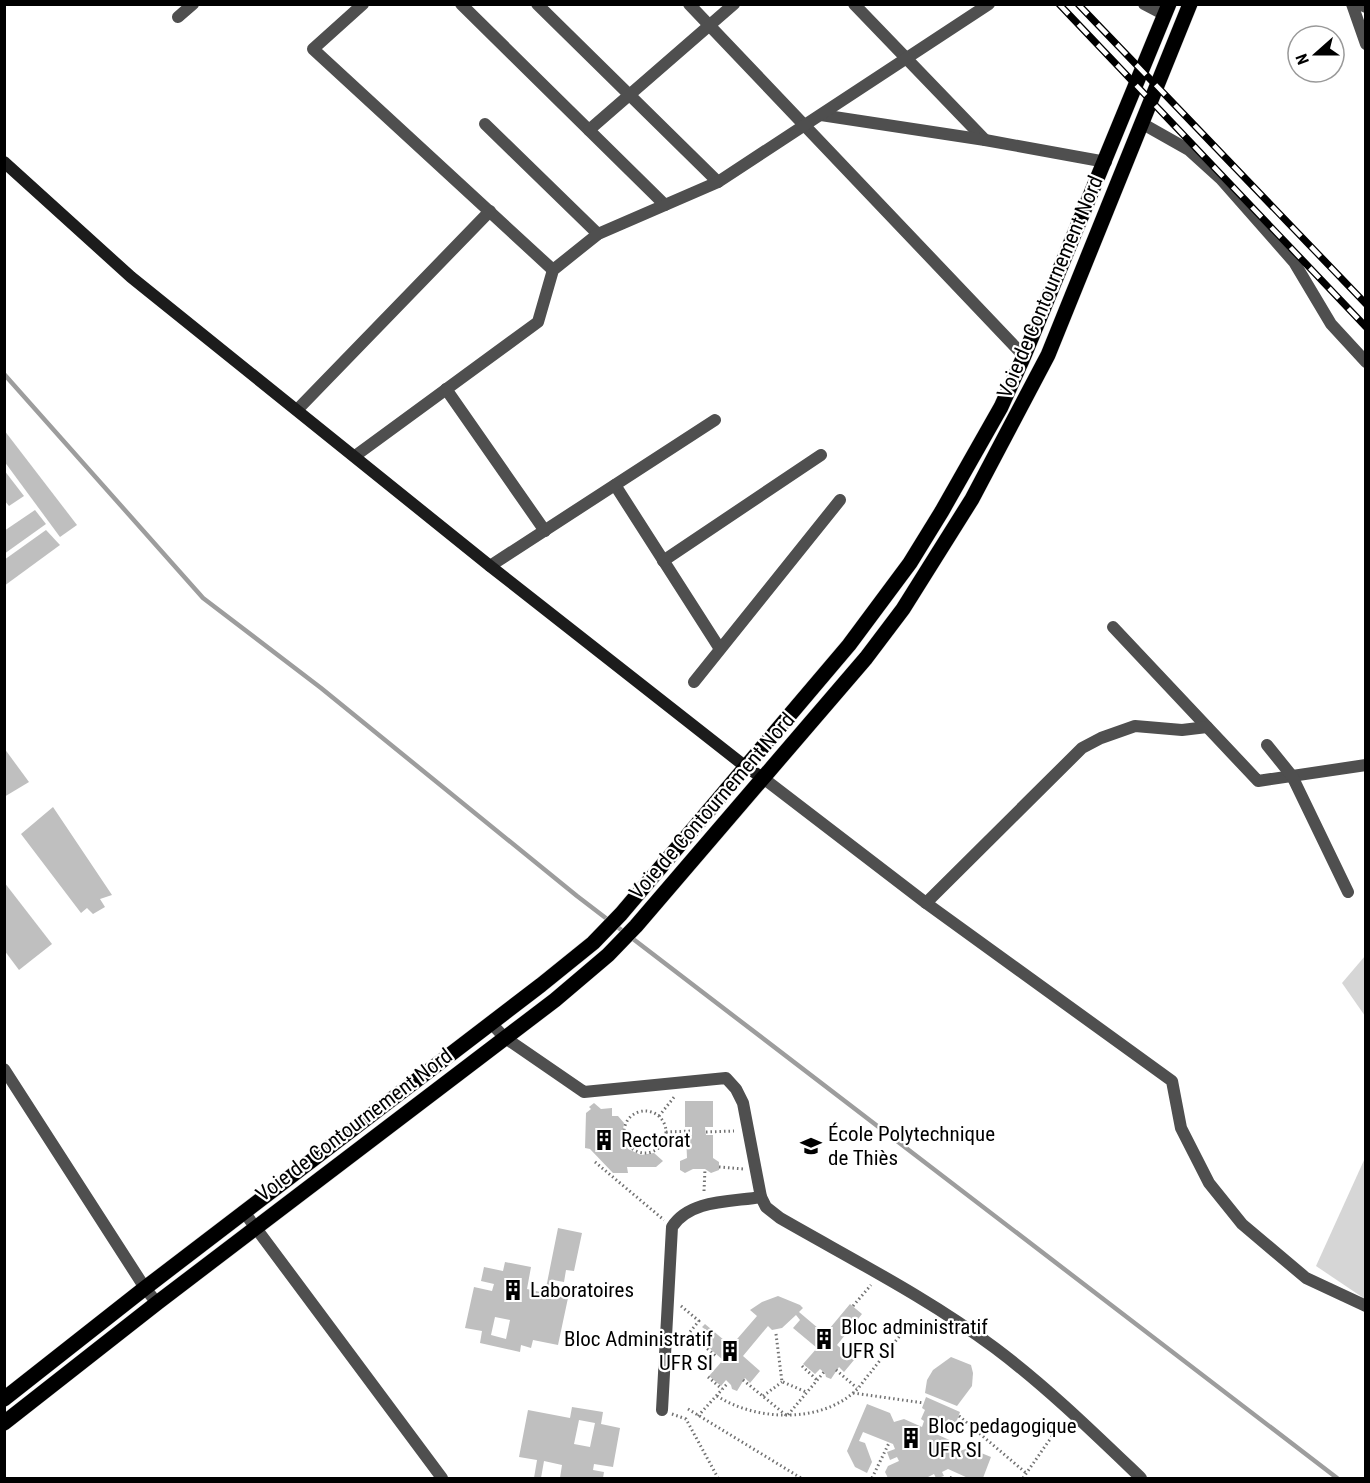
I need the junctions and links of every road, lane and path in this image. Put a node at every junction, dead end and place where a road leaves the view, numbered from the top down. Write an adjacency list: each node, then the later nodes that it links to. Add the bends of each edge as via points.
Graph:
1 (193, 4): 15 (street)
2 (363, 4): 30 (street, via 313,49)
3 (462, 4): 24 (street)
4 (537, 4): 19 (street)
5 (689, 4): 16 (street)
6 (734, 4): 16 (street)
7 (854, 4): 18 (street)
8 (989, 4): 18 (street)
9 (1144, 4): 14 (street)
10 (1190, 4): 22 (main road, Voie de Contournement Nord)
11 (1352, 4): 17 (street)
12 (1359, 4): 13 (street)
13 (1365, 7)
14 (1167, 10): 27 (main road, Voie de Contournement Nord)
15 (178, 17)
16 (710, 26): 19 (street); 23 (street)
17 (1365, 44)
18 (907, 58): 20 (street); 25 (street)
19 (629, 95): 24 (street); 28 (street)
20 (821, 115): 23 (street); 25 (street)
21 (485, 124): 31 (street)
22 (1143, 124): 34 (street, via 1189,150 1221,179 1294,262 1331,324); 53 (main road, Voie de Contournement Nord, via 1048,355 972,499 897,618)
23 (804, 125): 28 (street); 33 (street)
24 (589, 130): 29 (street)
25 (986, 140): 27 (street)
26 (4, 162): 36 (street, via 131,277)
27 (1106, 162): 33 (main road, Voie de Contournement Nord)
28 (718, 182): 29 (street)
29 (665, 205): 31 (street)
30 (490, 211): 32 (street); 36 (street)
31 (598, 234): 32 (street)
32 (553, 270): 35 (street, via 538,322)
33 (1024, 356): 51 (main road, Voie de Contournement Nord, via 996,416 910,563 849,645)
34 (1365, 362)
35 (446, 389): 39 (street); 42 (street)
36 (297, 410): 39 (street)
37 (715, 420): 40 (street)
38 (820, 455): 43 (street)
39 (355, 456): 44 (street)
40 (615, 485): 42 (street); 43 (street)
41 (840, 500): 46 (street)
42 (545, 531): 44 (street)
43 (663, 561): 46 (street)
44 (490, 566): 51 (street)
45 (1113, 627): 48 (street)
46 (720, 650): 47 (street)
47 (694, 682)
48 (1207, 727): 52 (street, via 1258,781); 55 (street, via 1182,730 1135,726 1082,748)
49 (1267, 745): 52 (street)
50 (1365, 765): 52 (street)
51 (746, 767): 53 (street); 56 (main road, Voie de Contournement Nord, via 593,943)
52 (1292, 776): 54 (street)
53 (763, 778): 55 (street); 57 (main road, Voie de Contournement Nord, via 608,955)
54 (1348, 892)
55 (927, 903): 79 (street, via 1172,1081 1181,1128 1209,1183 1242,1224 1306,1278)
56 (490, 1023): 57 (street); 71 (main road, Voie de Contournement Nord)
57 (504, 1037): 59 (street, via 584,1092); 73 (main road, Voie de Contournement Nord)
58 (4, 1069): 75 (street)
59 (686, 1082): 60 (path); 62 (street, via 726,1078 743,1103)
60 (659, 1116): 63 (path); 63 (path, via 647,1111 630,1118 625,1130 627,1143 637,1151 650,1153 661,1146)
61 (692, 1131): 63 (path)
62 (748, 1131): 64 (path); 68 (street)
63 (666, 1132)
64 (706, 1132)
65 (595, 1162): 72 (path)
66 (719, 1167): 68 (path)
67 (705, 1169): 70 (path)
68 (756, 1169): 69 (street)
69 (761, 1197): 70 (street); 74 (street, via 766,1207 780,1218)
70 (704, 1206): 72 (street, via 686,1212)
71 (244, 1212): 73 (street); 75 (main road, Voie de Contournement Nord)
72 (672, 1227): 76 (street)
73 (255, 1228): 77 (main road, Voie de Contournement Nord); 110 (street)
74 (879, 1274): 78 (path); 101 (street, via 925,1299 995,1348)
75 (145, 1288): 77 (street); 97 (main road, Voie de Contournement Nord)
76 (668, 1295): 82 (path, via 699,1321 689,1333); 100 (street)
77 (157, 1303): 105 (main road, Voie de Contournement Nord)
78 (853, 1306)
79 (1365, 1306)
80 (912, 1321): 91 (path)
81 (776, 1334): 89 (path)
82 (717, 1358)
83 (802, 1366): 88 (path)
84 (836, 1370): 91 (path)
85 (824, 1372): 88 (path)
86 (708, 1377): 92 (path)
87 (743, 1380): 96 (path)
88 (817, 1380): 93 (path)
89 (783, 1382): 93 (path); 96 (path)
90 (727, 1384): 92 (path)
91 (857, 1388): 94 (path)
92 (722, 1389): 95 (path)
93 (806, 1392): 103 (path)
94 (853, 1393): 98 (path); 103 (path, via 833,1406)
95 (717, 1396): 102 (path); 103 (path, via 744,1408)
96 (763, 1396): 103 (path)
97 (4, 1399)
98 (924, 1403)
99 (688, 1409): 102 (path)
100 (662, 1410): 111 (path, via 686,1419)
101 (1070, 1410): 107 (path); 115 (street)
102 (698, 1416): 112 (path)
103 (786, 1416)
104 (959, 1416): 107 (path)
105 (4, 1423)
106 (889, 1443): 109 (path)
107 (1026, 1473): 114 (path)
108 (953, 1474): 113 (path)
109 (872, 1478)
110 (442, 1479)
111 (718, 1479)
112 (801, 1479)
113 (951, 1479)
114 (1023, 1479)
115 (1141, 1479)

